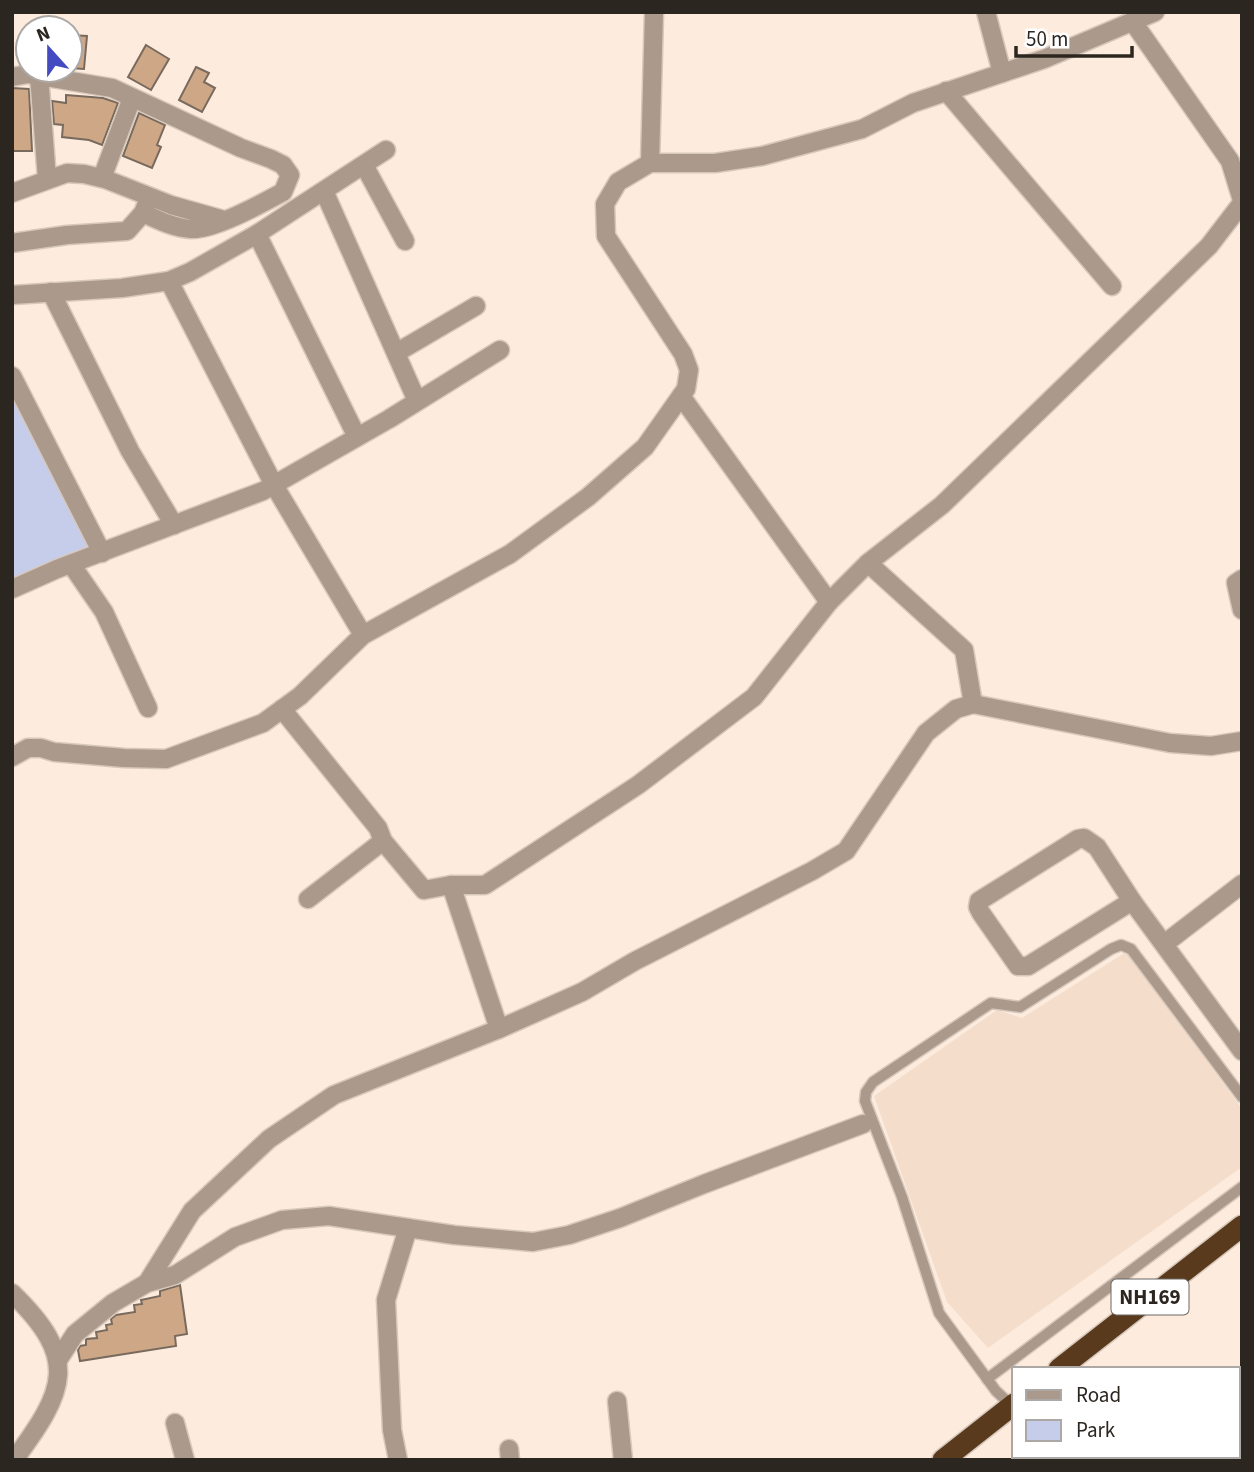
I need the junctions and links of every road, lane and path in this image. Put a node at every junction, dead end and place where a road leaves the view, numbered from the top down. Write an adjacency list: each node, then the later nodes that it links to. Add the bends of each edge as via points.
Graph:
1 (654, 12): 11 (street)
2 (985, 12): 5 (street)
3 (1154, 12): 4 (street)
4 (1133, 22): 5 (street); 17 (street, via 1230,161)
5 (1002, 73): 8 (street)
6 (84, 83): 9 (street, via 112,88)
7 (40, 84): 14 (street)
8 (946, 91): 11 (street, via 862,129 762,156 715,163); 23 (street)
9 (132, 98): 13 (street); 18 (street, via 283,165 290,175 283,192 224,220)
10 (386, 150): 12 (street)
11 (650, 163): 30 (street, via 618,182 605,204 606,236 682,354 689,370)
12 (364, 165): 15 (street); 20 (street)
13 (102, 178): 14 (street, via 67,173); 18 (street)
14 (47, 179): 16 (street)
15 (324, 191): 19 (street); 28 (street)
16 (12, 193)
17 (1242, 201): 36 (street, via 1209,246 942,505)
18 (147, 205): 21 (street, via 127,230)
19 (257, 233): 22 (street); 32 (street)
20 (405, 241)
21 (12, 243)
22 (169, 281): 24 (street); 33 (street)
23 (1112, 286)
24 (51, 292): 25 (street); 34 (street)
25 (12, 295)
26 (476, 306): 28 (street)
27 (500, 350): 31 (street)
28 (396, 353): 31 (street)
29 (12, 376): 35 (street)
30 (681, 396): 40 (street); 42 (street, via 645,447 588,497 510,554)
31 (417, 401): 32 (street)
32 (358, 437): 33 (street)
33 (274, 485): 34 (street); 42 (street)
34 (174, 525): 35 (street)
35 (102, 553): 37 (street)
36 (868, 563): 40 (street); 43 (street, via 964,650)
37 (71, 564): 39 (street); 44 (street, via 104,612)
38 (1242, 579): 41 (street, via 1236,583)
39 (12, 589)
40 (829, 602): 50 (street, via 754,696 638,785 485,885)
41 (1242, 610)
42 (363, 635): 45 (street)
43 (973, 704): 46 (street, via 1170,743 1211,746); 54 (street, via 956,709 926,733 846,851 582,992)
44 (148, 708)
45 (282, 709): 47 (street, via 263,723 166,759 41,748 28,748); 48 (street, via 378,828)
46 (1242, 741)
47 (12, 757)
48 (383, 841): 50 (street, via 424,890); 51 (street)
49 (1242, 884): 53 (street)
50 (451, 885): 54 (street)
51 (308, 899)
52 (1132, 901): 52 (street, via 1097,846 1084,838 983,896 978,907 1014,963 1022,967); 55 (street)
53 (1172, 938)
54 (499, 1029): 61 (street, via 334,1095 269,1139 192,1211)
55 (1242, 1051)
56 (1242, 1097): 65 (lane, via 1131,949 1121,945 1020,1007 990,1003 873,1082 866,1101 939,1312)
57 (863, 1124): 60 (street, via 569,1235 533,1242)
58 (1242, 1186): 65 (lane)
59 (1242, 1226): 64 (highway, NH169)
60 (408, 1228): 61 (street, via 328,1216 282,1220 236,1237 174,1275); 72 (street, via 386,1300 392,1430)
61 (147, 1283): 63 (street, via 75,1334)
62 (12, 1293): 63 (street, via 53,1342)
63 (58, 1360): 70 (street, via 57,1386 48,1411)
64 (1062, 1367)
65 (987, 1379): 67 (lane)
66 (617, 1401): 73 (street)
67 (1012, 1404)
68 (1012, 1406): 74 (highway)
69 (175, 1423): 71 (street)
70 (13, 1460)
71 (185, 1460)
72 (398, 1460)
73 (623, 1460)
74 (943, 1460)

